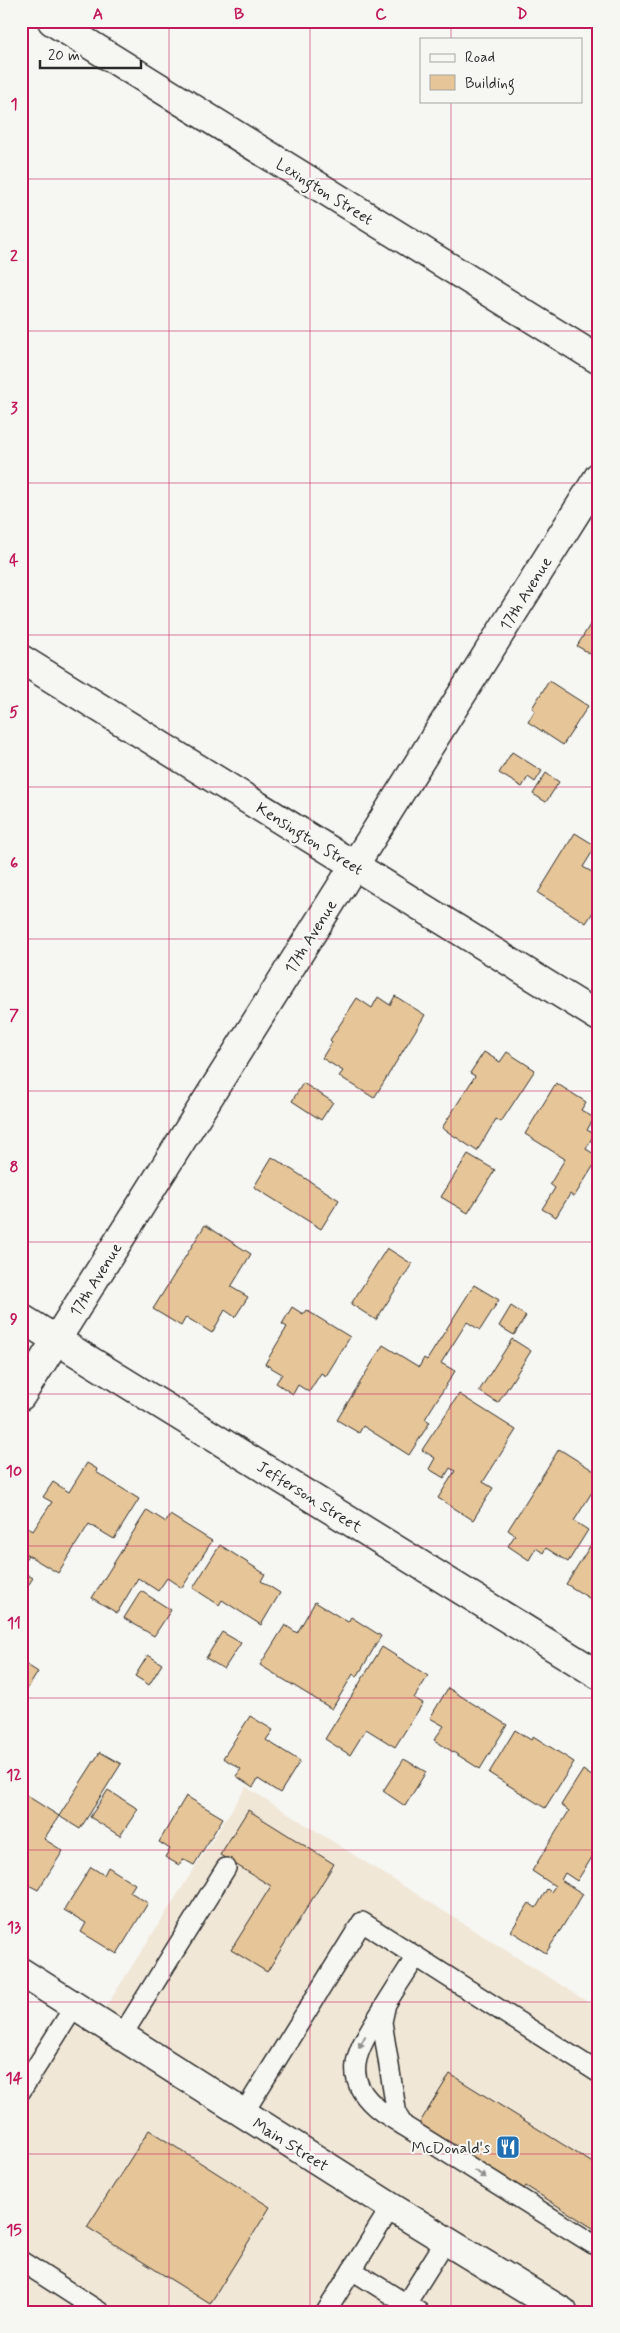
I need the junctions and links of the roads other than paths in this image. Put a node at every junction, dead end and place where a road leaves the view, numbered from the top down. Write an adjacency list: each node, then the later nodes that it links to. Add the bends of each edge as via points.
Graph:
1 (52, 21): 2 (street, Lexington Street)
2 (599, 360)
3 (599, 476): 5 (street, 17th Avenue)
4 (21, 659): 5 (street, Kensington Street)
5 (354, 866): 6 (street, Kensington Street); 8 (street, 17th Avenue)
6 (599, 1017)
7 (21, 1318): 8 (street, Jefferson Street)
8 (56, 1340): 9 (street, 17th Avenue); 10 (street, Jefferson Street)
9 (21, 1396)
10 (599, 1675)
11 (226, 1868): 16 (lane)
12 (416, 1957): 14 (lane); 17 (lane); 19 (lane, via 362,1922)
13 (21, 1972): 15 (street, Main Street)
14 (386, 2004): 20 (lane, via 382,2022 396,2115); 20 (lane, one-way to 20, via 362,2041 354,2063 355,2072 366,2098)
15 (74, 2007): 16 (street, Main Street); 18 (lane)
16 (121, 2037): 19 (street, Main Street)
17 (599, 2073)
18 (21, 2091)
19 (244, 2114): 21 (street, Main Street)
20 (403, 2125): 23 (lane, one-way to 23)
21 (391, 2208): 22 (street, Main Street); 25 (lane)
22 (446, 2240): 26 (lane); 29 (street, Main Street)
23 (599, 2245)
24 (21, 2262): 27 (lane)
25 (352, 2270): 26 (lane); 28 (lane)
26 (413, 2308)
27 (100, 2312)
28 (326, 2312)
29 (563, 2312)

